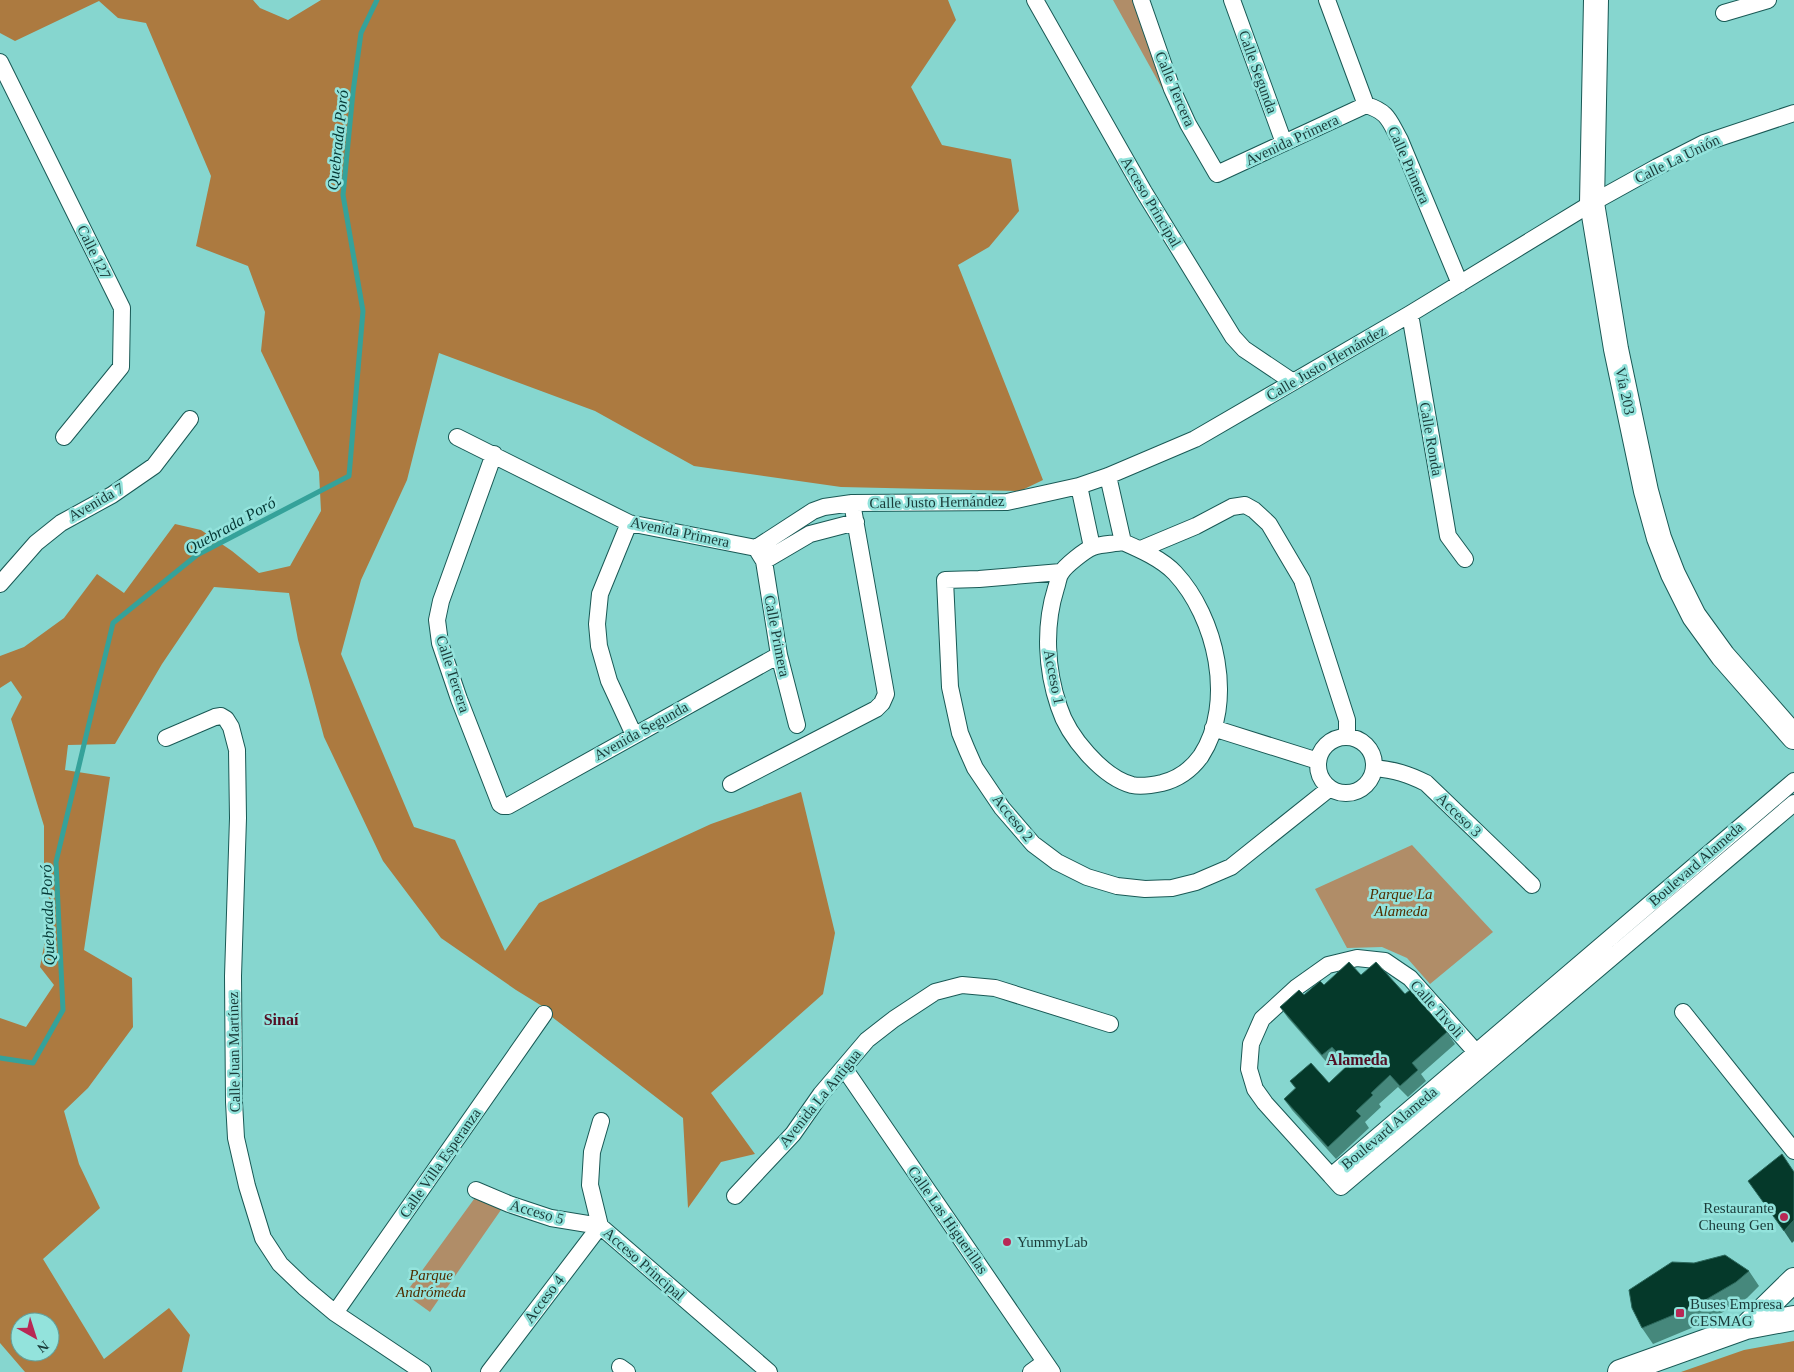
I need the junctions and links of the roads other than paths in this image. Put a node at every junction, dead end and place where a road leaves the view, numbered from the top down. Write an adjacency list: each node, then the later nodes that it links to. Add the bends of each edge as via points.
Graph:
1 (1035, 0): 16 (street, Acceso Principal, via 1232,337)
2 (1140, 0): 12 (street, Calle Tercera, via 1172,89)
3 (1232, 0): 11 (street, Calle Segunda)
4 (1327, 0): 9 (street)
5 (1596, 0): 13 (main road, Vía 203)
6 (1768, 0): 7 (street)
7 (1724, 13)
8 (0, 63): 18 (street, Calle 127, via 122,308 121,367)
9 (1366, 105): 11 (street, Avenida Primera); 14 (street, Calle Primera, via 1380,109 1400,140)
10 (1794, 113): 13 (street, Calle La Unión, via 1704,143)
11 (1284, 143): 12 (street, Avenida Primera)
12 (1217, 174)
13 (1592, 203): 14 (street, Calle Justo Hernández); 38 (main road, Vía 203, via 1616,349 1659,538 1694,616 1723,656)
14 (1460, 284): 15 (street, Calle Justo Hernández)
15 (1410, 314): 16 (street, Calle Justo Hernández); 30 (street, Calle Ronda, via 1448,536)
16 (1294, 382): 21 (street, Calle Justo Hernández, via 1195,440)
17 (190, 419): 32 (street, Avenida 7, via 154,466 112,495 61,523 36,543)
18 (64, 437)
19 (457, 437): 20 (street, Avenida Primera)
20 (494, 454): 25 (street, Avenida Primera); 46 (street, Calle Tercera, via 437,620 440,643 459,699)
21 (1108, 476): 22 (street, Calle Justo Hernández); 26 (street)
22 (1078, 486): 23 (street, Calle Justo Hernández, via 1007,502); 27 (street)
23 (852, 503): 24 (street, Calle Justo Hernández); 29 (street, via 824,506 813,512)
24 (856, 522): 29 (street, via 810,534); 43 (street, Calle Justo Hernández, via 886,694 876,709)
25 (629, 523): 29 (street, Avenida Primera); 36 (street, via 600,594 597,624 599,646 610,681)
26 (1123, 542): 27 (street); 28 (street, Acceso 1)
27 (1092, 547): 31 (street)
28 (1141, 549): 35 (street, Acceso 1, via 1174,571 1194,597 1210,632 1218,669 1218,703); 37 (street, via 1232,507 1245,505 1254,510 1269,524 1302,580 1347,720)
29 (760, 554): 33 (street, Calle Primera)
30 (1465, 559)
31 (1061, 572): 35 (street, Acceso 1, via 1050,606 1048,641 1051,674 1059,708 1070,730 1099,766 1115,779 1134,786 1172,780 1188,771 1201,755); 44 (street, Acceso 2, via 945,580 950,687 960,733 975,768 1002,808 1033,844 1057,862 1087,877 1117,886 1172,888 1231,867)
32 (0, 584)
33 (779, 655): 34 (street, Calle Primera); 36 (street, Avenida Segunda)
34 (797, 726)
35 (1213, 728): 40 (street)
36 (634, 735): 46 (street, Avenida Segunda)
37 (1347, 736): 40 (street, via 1325,746); 41 (street, via 1356,738 1370,750)
38 (1794, 737)
39 (166, 738): 63 (street, Calle Juan Martínez, via 215,717 226,719 231,727 237,750 238,818 233,976 236,1138 263,1238 280,1264)
40 (1318, 761): 44 (street, via 1320,776)
41 (1374, 768): 44 (street, via 1366,785 1358,790 1348,793); 49 (street, Acceso 3, via 1396,770 1426,783)
42 (1794, 781): 47 (street, Boulevard Alameda)
43 (731, 784)
44 (1330, 788)
45 (1794, 803): 48 (street, Boulevard Alameda)
46 (503, 806)
47 (1698, 863): 48 (street); 50 (street, Boulevard Alameda)
48 (1708, 876): 50 (street, Boulevard Alameda)
49 (1532, 885)
50 (1590, 966): 54 (street, Boulevard Alameda)
51 (1684, 1012): 57 (street)
52 (544, 1014): 63 (street, Calle Villa Esperanza)
53 (1110, 1024): 55 (street, Avenida La Antigua, via 995,988 962,985 935,992 894,1018 868,1040)
54 (1481, 1059): 58 (street, Boulevard Alameda); 58 (street, Calle Tivoli, via 1410,978 1385,961 1357,958 1328,965 1297,987 1262,1019 1251,1044 1249,1070 1255,1089 1265,1103)
55 (844, 1068): 60 (street, Avenida La Antigua, via 793,1134); 66 (street, Calle Las Higuerillas)
56 (601, 1121): 61 (street, Acceso Principal, via 592,1152 590,1185)
57 (1794, 1151)
58 (1331, 1176)
59 (476, 1190): 61 (street, Acceso 5, via 553,1218)
60 (735, 1196)
61 (600, 1226): 68 (street, Acceso 4); 69 (street, Acceso Principal)
62 (1794, 1280): 65 (main road)
63 (335, 1313): 67 (street, Calle Juan Martínez)
64 (1794, 1318): 65 (main road)
65 (1746, 1327): 71 (main road)
66 (1048, 1367): 70 (street)
67 (422, 1372)
68 (489, 1372)
69 (769, 1372)
70 (1031, 1372)
71 (1620, 1372)

